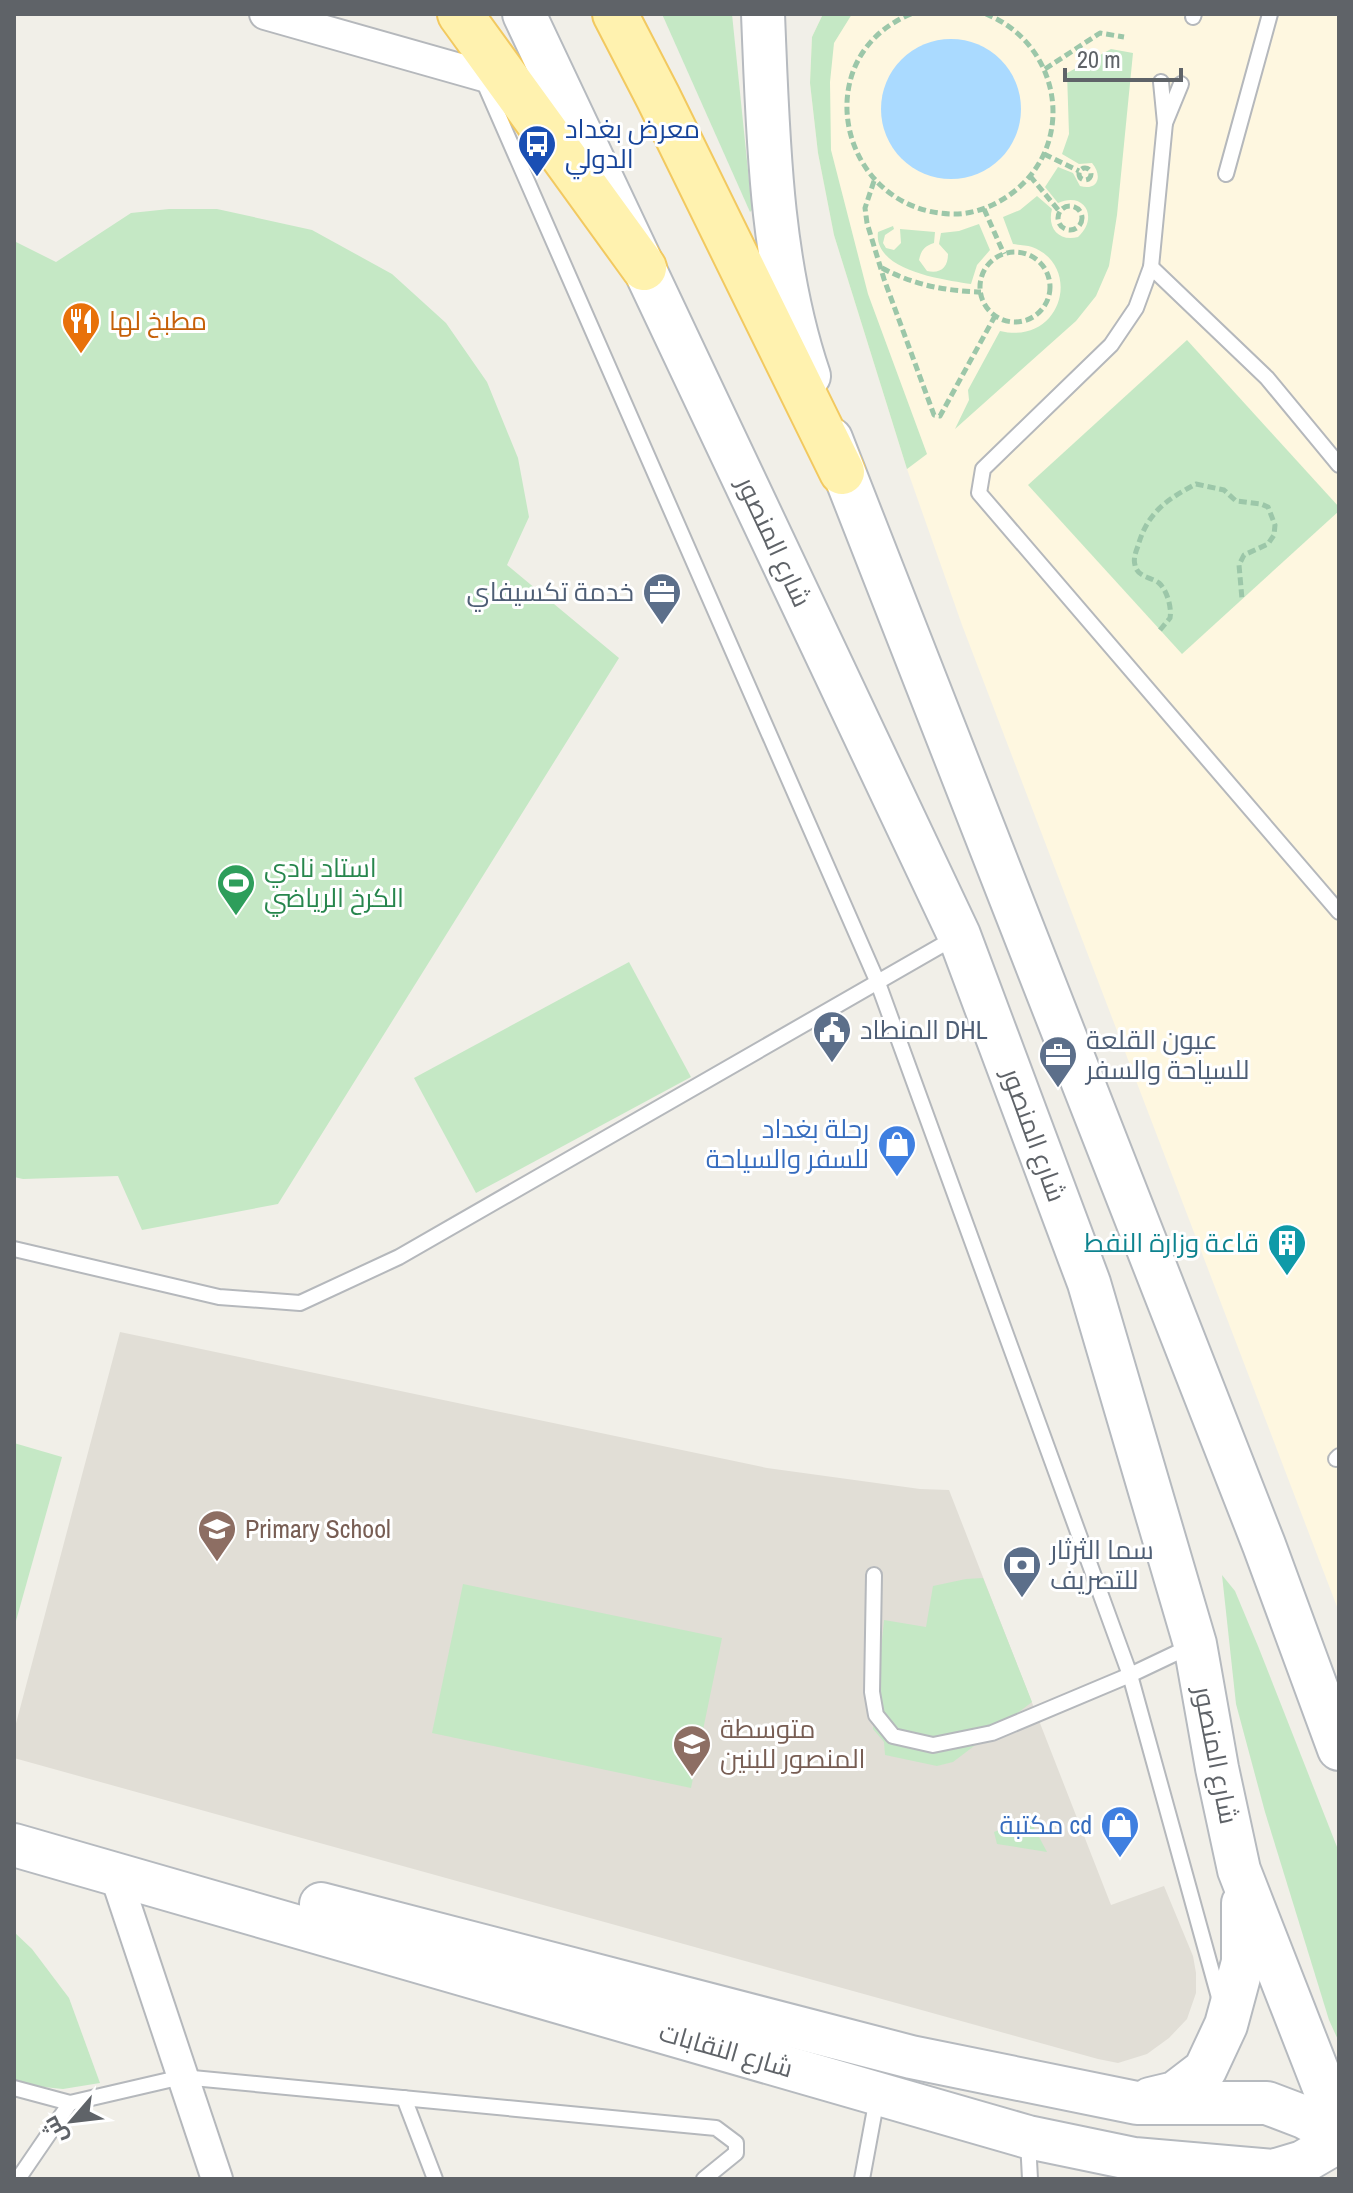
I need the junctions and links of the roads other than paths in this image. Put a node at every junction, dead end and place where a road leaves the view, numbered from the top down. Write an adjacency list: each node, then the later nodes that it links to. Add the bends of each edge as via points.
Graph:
1 (265, 14): 7 (street)
2 (460, 14): 7 (main road)
3 (524, 14): 13 (main road, شارع المنصور)
4 (615, 14): 15 (main road)
5 (763, 14): 15 (main road, via 771,187 795,334)
6 (1270, 14): 11 (lane)
7 (496, 79): 13 (main road); 18 (lane)
8 (1161, 82): 10 (lane)
9 (1181, 84): 10 (lane)
10 (1165, 123): 12 (lane)
11 (1226, 174)
12 (1151, 267): 14 (lane, via 1267,378); 16 (lane, via 1136,308 1111,345 983,469 979,493)
13 (644, 268): 17 (main road, شارع المنصور)
14 (1339, 465)
15 (842, 472): 23 (main road, via 1264,1545)
16 (1339, 912)
17 (959, 935): 18 (lane); 21 (main road, شارع المنصور, via 1089,1283)
18 (878, 983): 19 (lane, via 399,1257 300,1303 219,1297); 22 (lane)
19 (14, 1249)
20 (874, 1575): 22 (lane, via 872,1692 876,1715 893,1736 933,1745 992,1733)
21 (1195, 1644): 22 (lane); 25 (main road, شارع المنصور)
22 (1130, 1675): 27 (lane)
23 (1339, 1749)
24 (14, 1845): 26 (main road, شارع النقابات)
25 (1239, 1870): 27 (main road, via 1243,1962); 34 (main road, شارع المنصور)
26 (115, 1874): 28 (street); 30 (main road, شارع النقابات); 33 (main road, شارع النقابات, via 160,1863 911,2057)
27 (1226, 2025): 33 (main road, via 1205,2070 1191,2083)
28 (182, 2077): 31 (lane); 32 (lane); 39 (street)
29 (14, 2088): 32 (lane)
30 (878, 2094): 35 (main road, شارع النقابات); 42 (lane)
31 (404, 2098): 40 (lane); 41 (lane, via 716,2128 736,2143 736,2153)
32 (70, 2103): 38 (lane)
33 (1137, 2103): 36 (main road, شارع النقابات, via 1267,2103)
34 (1339, 2126)
35 (1028, 2137): 37 (main road, شارع النقابات); 43 (lane)
36 (1339, 2138): 37 (main road, شارع النقابات, via 1303,2162 1273,2171)
37 (1134, 2159): 44 (main road)
38 (18, 2179)
39 (217, 2179)
40 (435, 2179)
41 (704, 2179)
42 (862, 2179)
43 (1030, 2179)
44 (1173, 2179)

